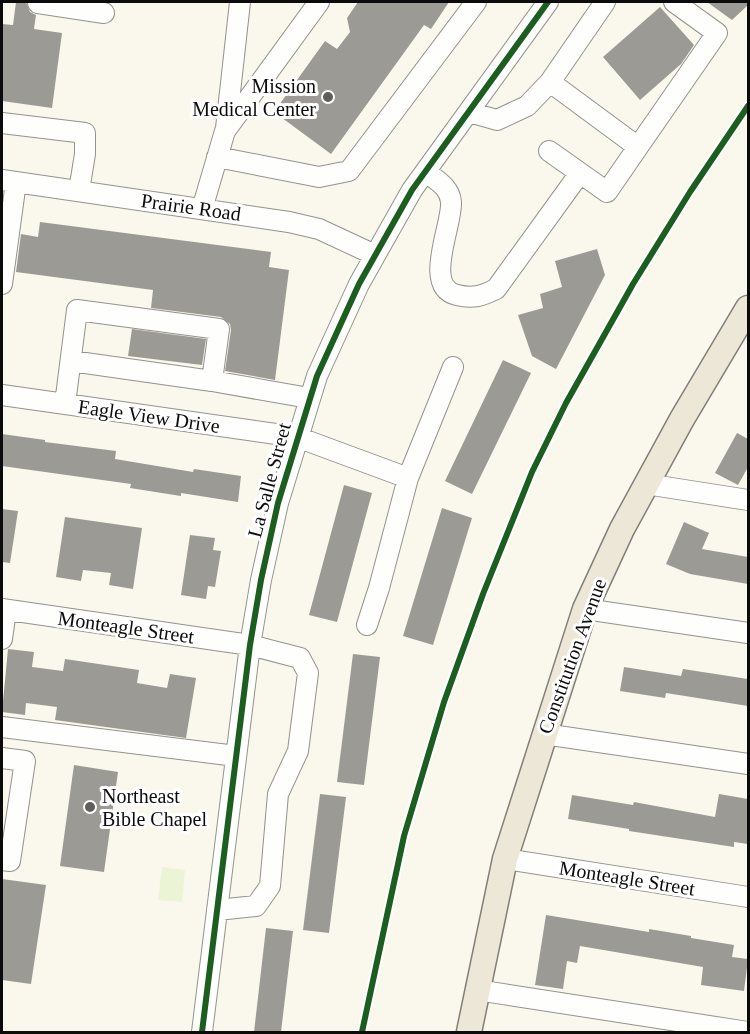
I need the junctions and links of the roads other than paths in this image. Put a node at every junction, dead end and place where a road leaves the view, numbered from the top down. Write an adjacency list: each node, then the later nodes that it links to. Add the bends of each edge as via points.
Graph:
1 (240, 2): 12 (street)
2 (319, 2): 12 (street)
3 (476, 2): 15 (street, via 349,171 319,177)
4 (548, 2): 10 (street, La Salle Street)
5 (605, 2): 9 (street)
6 (674, 2): 13 (street, via 717,33)
7 (38, 3): 8 (street)
8 (104, 13)
9 (550, 82): 10 (street, via 527,106 497,120); 13 (street)
10 (469, 112): 16 (street, La Salle Street)
11 (2, 123): 19 (street, via 85,133)
12 (225, 131): 15 (street)
13 (638, 147): 17 (street, via 607,192)
14 (549, 151): 17 (street)
15 (217, 157): 20 (street)
16 (426, 171): 17 (street, via 447,189 451,203 439,267 441,282 452,294 468,298 481,297 496,289); 21 (street, La Salle Street)
17 (580, 173)
18 (9, 181): 19 (street, Prairie Road); 22 (street)
19 (80, 191): 20 (street, Prairie Road)
20 (202, 209): 21 (street, Prairie Road, via 319,229)
21 (375, 255): 28 (street, La Salle Street)
22 (2, 284)
23 (748, 311): 32 (main road, Constitution Avenue)
24 (71, 361): 26 (street); 26 (street, via 78,310 219,329); 29 (street)
25 (453, 367): 31 (street)
26 (212, 381): 28 (street)
27 (2, 395): 29 (street, Eagle View Drive)
28 (309, 398): 30 (street, La Salle Street)
29 (65, 404): 30 (street, Eagle View Drive)
30 (297, 437): 31 (street, Eagle View Drive); 39 (street, La Salle Street, via 269,541)
31 (408, 478): 36 (street)
32 (646, 484): 33 (street); 34 (main road, Constitution Avenue)
33 (748, 500)
34 (585, 609): 37 (street); 41 (main road, Constitution Avenue)
35 (4, 610): 38 (street); 39 (street, Monteagle Street)
36 (367, 626)
37 (748, 633)
38 (2, 639)
39 (250, 645): 42 (street, La Salle Street); 48 (street, Monteagle Street, via 300,658 308,673 298,751 278,794 270,886 256,906)
40 (2, 727): 42 (street)
41 (544, 734): 44 (street); 45 (main road, Constitution Avenue)
42 (236, 756): 48 (street, La Salle Street)
43 (2, 758): 46 (street, via 25,761 10,861)
44 (748, 764)
45 (505, 859): 47 (street, Monteagle Street); 49 (main road, Constitution Avenue)
46 (2, 860)
47 (748, 897)
48 (217, 910): 50 (street, La Salle Street)
49 (477, 990): 51 (main road, Constitution Avenue); 52 (street)
50 (202, 1032)
51 (470, 1032)
52 (748, 1032)

